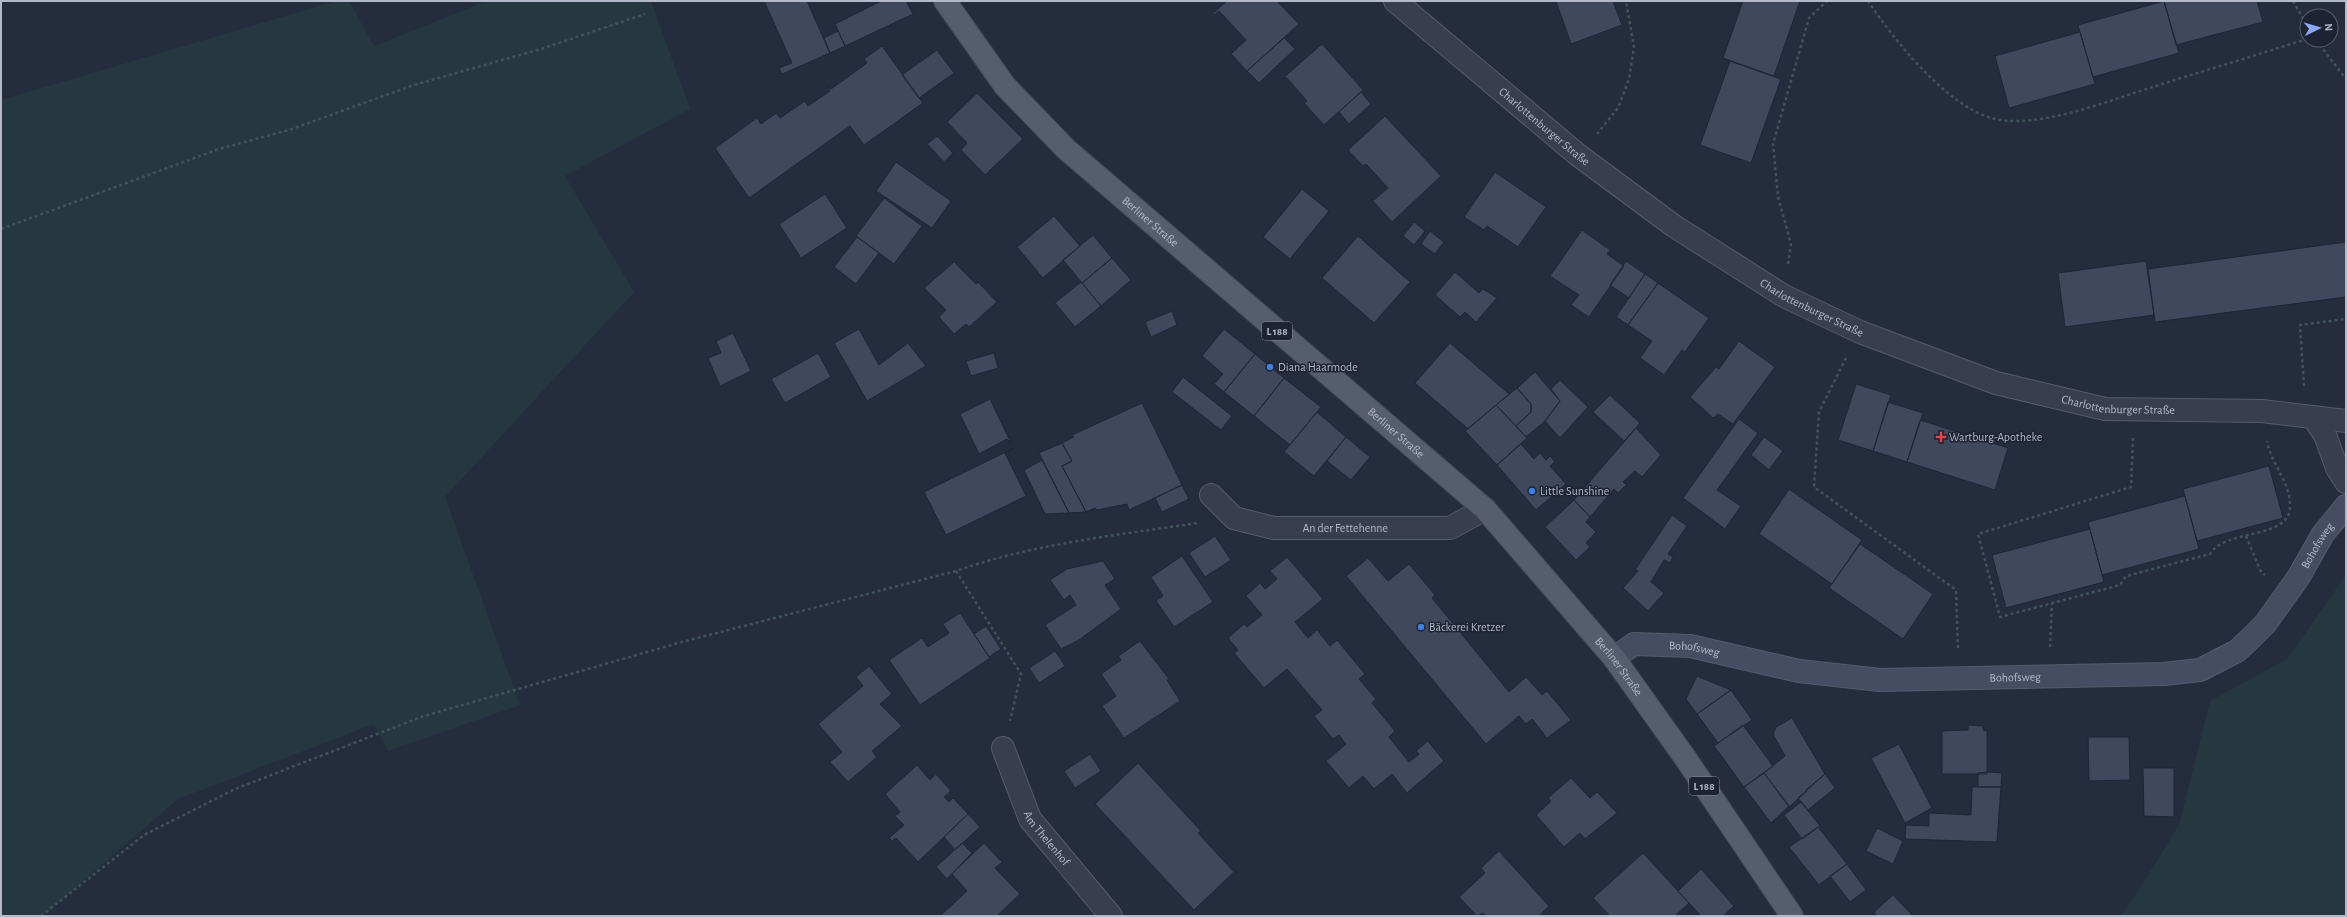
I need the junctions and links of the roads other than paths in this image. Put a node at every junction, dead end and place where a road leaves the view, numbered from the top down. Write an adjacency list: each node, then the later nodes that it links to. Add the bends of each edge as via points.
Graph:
1 (945, 1): 8 (main road, Berliner Straße / L 188, via 1006,86 1066,149)
2 (1395, 1): 3 (street, Charlottenburger Straße, via 1578,155 1674,226 1784,296 1860,332 1996,383 2105,409 2262,411)
3 (2309, 416): 4 (street, Charlottenburger Straße); 5 (street, via 2325,435 2337,468)
4 (2346, 421)
5 (2346, 482)
6 (1211, 495): 8 (street, An der Fettehenne, via 1234,518 1274,528 1450,528)
7 (2346, 506): 9 (street, Bohofsweg, via 2323,534 2298,578 2265,624 2237,651 2200,670 2164,674 1880,680 1799,671 1690,646 1634,644)
8 (1485, 509): 9 (main road, Berliner Straße / L 188)
9 (1614, 658): 12 (main road, Berliner Straße / L 188)
10 (1003, 748): 11 (street, Am Thelenhof, via 1030,819)
11 (1111, 916)
12 (1792, 916)

